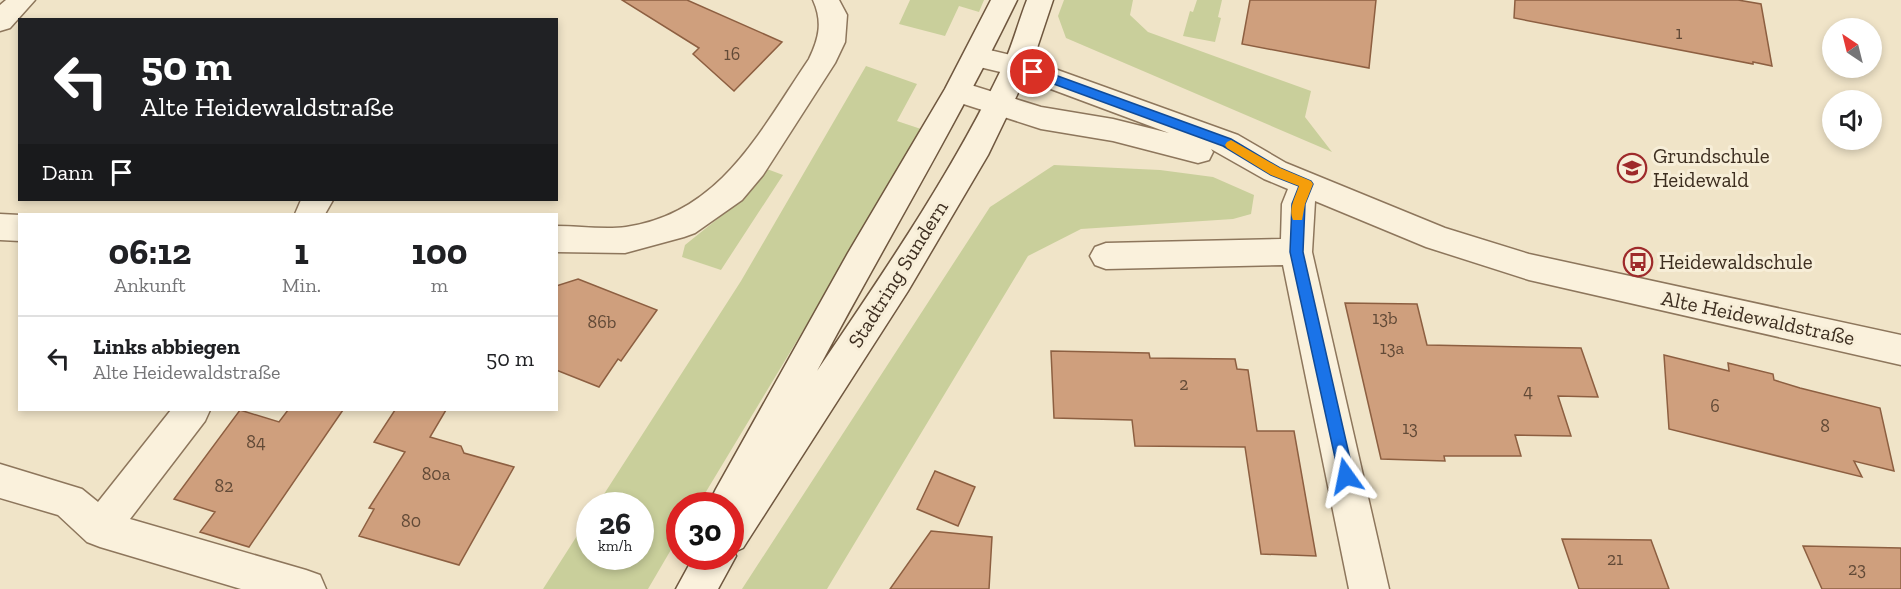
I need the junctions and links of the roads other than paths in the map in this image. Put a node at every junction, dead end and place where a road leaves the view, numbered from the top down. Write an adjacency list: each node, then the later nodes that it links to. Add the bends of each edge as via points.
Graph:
1 (22, 0): 5 (street)
2 (826, 0): 14 (street, via 834,15 831,42 821,63 752,167 731,191 684,224 625,240)
3 (1004, 0): 6 (street, Stadtring Sundern)
4 (1040, 0): 7 (street, Stadtring Sundern)
5 (0, 21)
6 (977, 57): 7 (street, Alte Heidewaldstraße); 8 (street, Stadtring Sundern)
7 (1017, 66): 9 (street, Stadtring Sundern); 10 (street, Alte Heidewaldstraße, via 1227,142)
8 (958, 92): 9 (street, Alte Heidewaldstraße); 20 (street, Stadtring Sundern, via 859,262)
9 (999, 105): 10 (street, Alte Heidewaldstraße, via 1041,118 1168,142); 21 (street, Stadtring Sundern, via 896,280)
10 (1275, 171): 11 (street, Alte Heidewaldstraße)
11 (1306, 184): 15 (street, via 1298,204); 17 (street, Alte Heidewaldstraße, via 1437,238 1529,267)
12 (0, 227): 13 (street)
13 (18, 228)
14 (558, 239)
15 (1296, 252): 16 (street); 28 (street)
16 (1106, 256)
17 (1901, 350)
18 (191, 411): 22 (street)
19 (0, 481): 22 (street, via 69,501)
20 (735, 492)
21 (744, 513)
22 (100, 529): 25 (street)
23 (691, 570): 26 (street)
24 (708, 570): 27 (street)
25 (306, 589)
26 (681, 589)
27 (696, 589)
28 (1369, 589)

